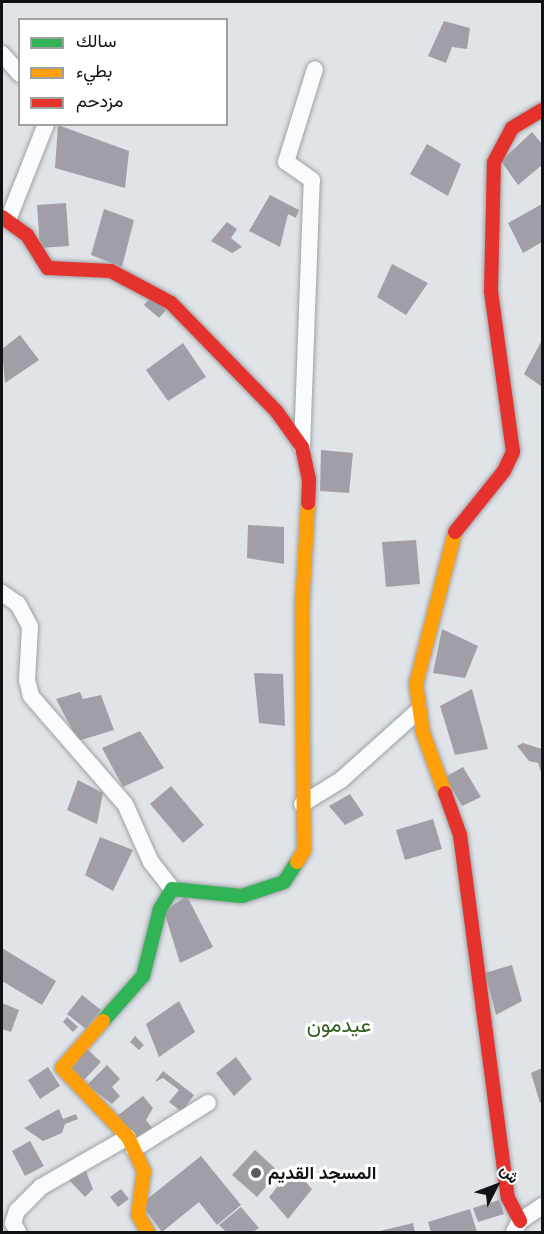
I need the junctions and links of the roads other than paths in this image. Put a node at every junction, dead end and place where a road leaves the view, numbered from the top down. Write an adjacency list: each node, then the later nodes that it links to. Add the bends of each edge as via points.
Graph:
1 (2, 54): 3 (street)
2 (315, 69): 7 (street, via 286,162 312,180)
3 (18, 72)
4 (543, 110): 9 (street, via 507,133 494,162 491,291 513,452 504,471 458,525 449,546 418,671)
5 (45, 126): 6 (street)
6 (5, 218): 7 (street, via 27,235 48,268 111,271 171,303 248,379)
7 (302, 447): 10 (street, via 309,479 302,607)
8 (2, 593): 11 (street, via 18,604 30,627 31,696 125,804 151,862)
9 (418, 711): 10 (street, via 341,780); 15 (street, via 460,835 508,1198)
10 (302, 804): 11 (street, via 304,851 284,882 242,896)
11 (172, 889): 13 (street, via 160,909 143,976 62,1068)
12 (208, 1103): 13 (street)
13 (131, 1143): 16 (street, via 41,1188 17,1210 13,1223); 17 (street, via 144,1171 138,1215)
14 (543, 1206): 15 (street)
15 (517, 1227)
16 (18, 1233)
17 (148, 1233)

